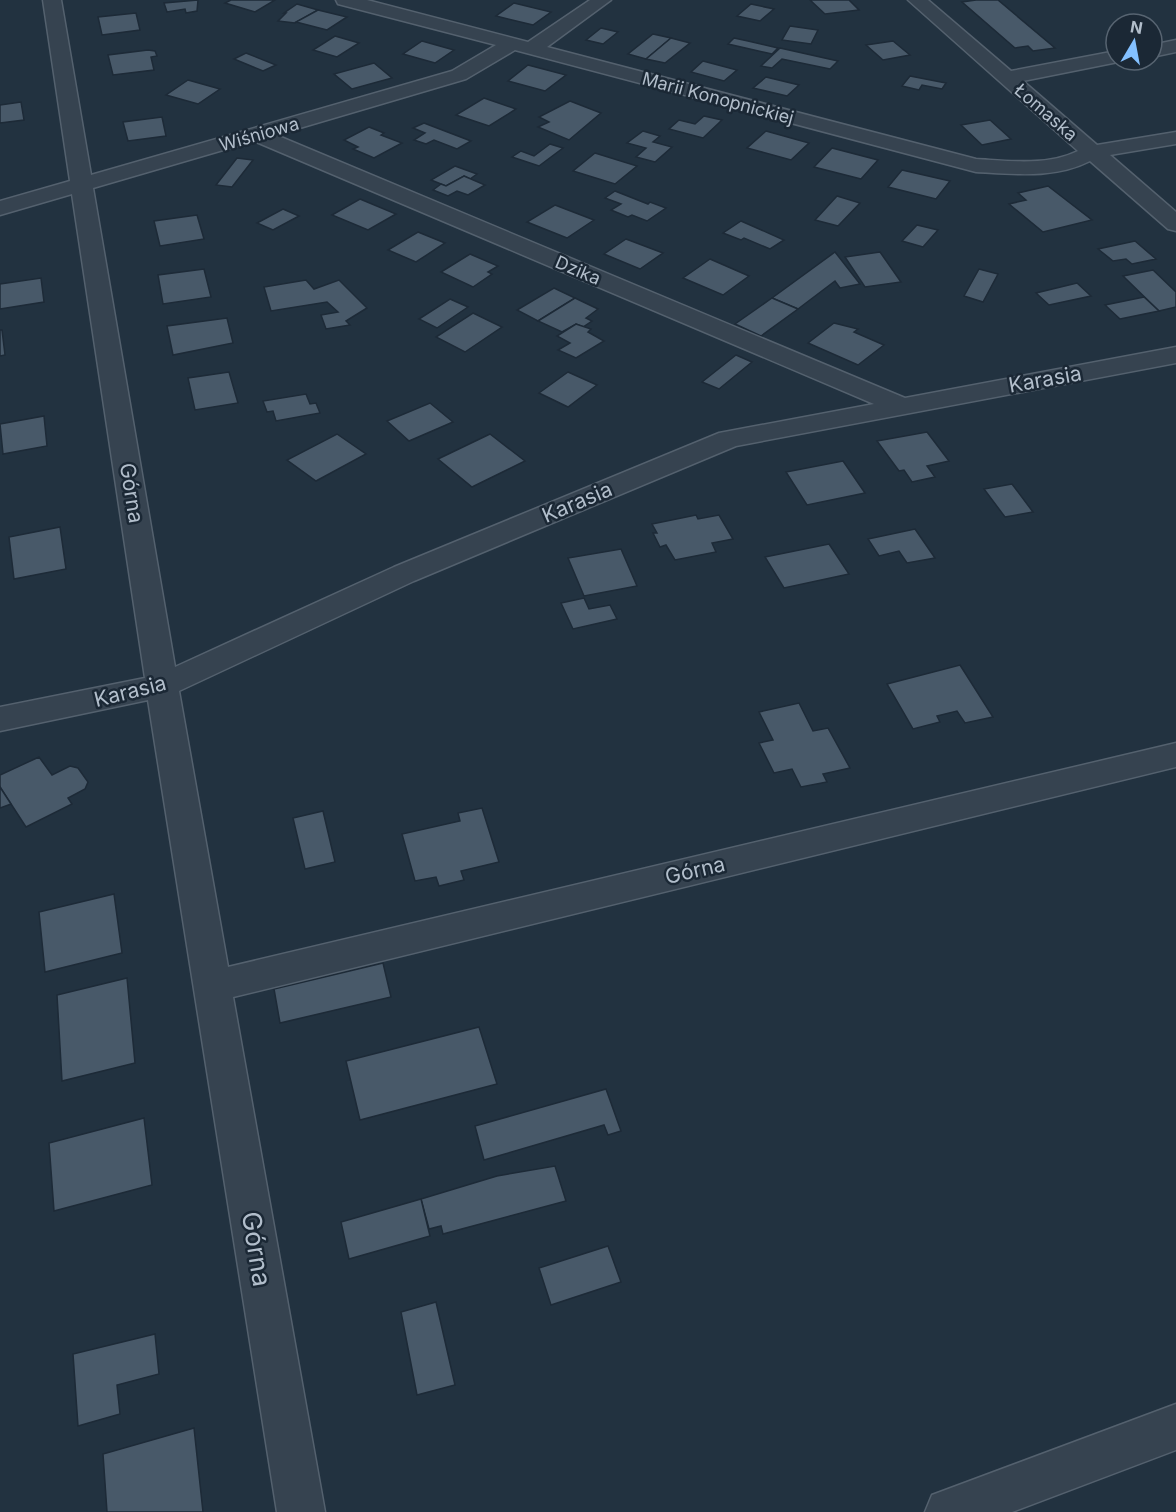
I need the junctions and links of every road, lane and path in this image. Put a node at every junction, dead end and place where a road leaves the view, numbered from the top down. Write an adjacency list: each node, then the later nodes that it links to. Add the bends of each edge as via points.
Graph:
1 (52, 0): 11 (street, Górna)
2 (345, 0): 5 (street, Marii Konopnickiej)
3 (603, 0): 5 (street, Wiśniowa)
4 (917, 0): 7 (street, Łomaska)
5 (521, 47): 8 (street, Wiśniowa, via 459,75); 10 (street, Marii Konopnickiej, via 976,165 1066,165)
6 (1104, 59): 7 (street)
7 (1007, 78): 10 (street, Łomaska)
8 (258, 135): 11 (street, Wiśniowa); 15 (street, Dzika)
9 (1176, 138): 10 (street, Marii Konopnickiej)
10 (1092, 152): 13 (street, Łomaska)
11 (83, 184): 12 (street, Wiśniowa); 16 (street, Górna)
12 (0, 208)
13 (1176, 224)
14 (1176, 355): 15 (street, Karasia)
15 (899, 405): 16 (street, Karasia, via 729,439 404,574)
16 (162, 686): 17 (street, Karasia); 19 (street, Górna)
17 (0, 719)
18 (1176, 755): 19 (street, Górna)
19 (213, 986): 21 (street, Górna)
20 (1176, 1427): 22 (street)
21 (301, 1512)
22 (949, 1512)

